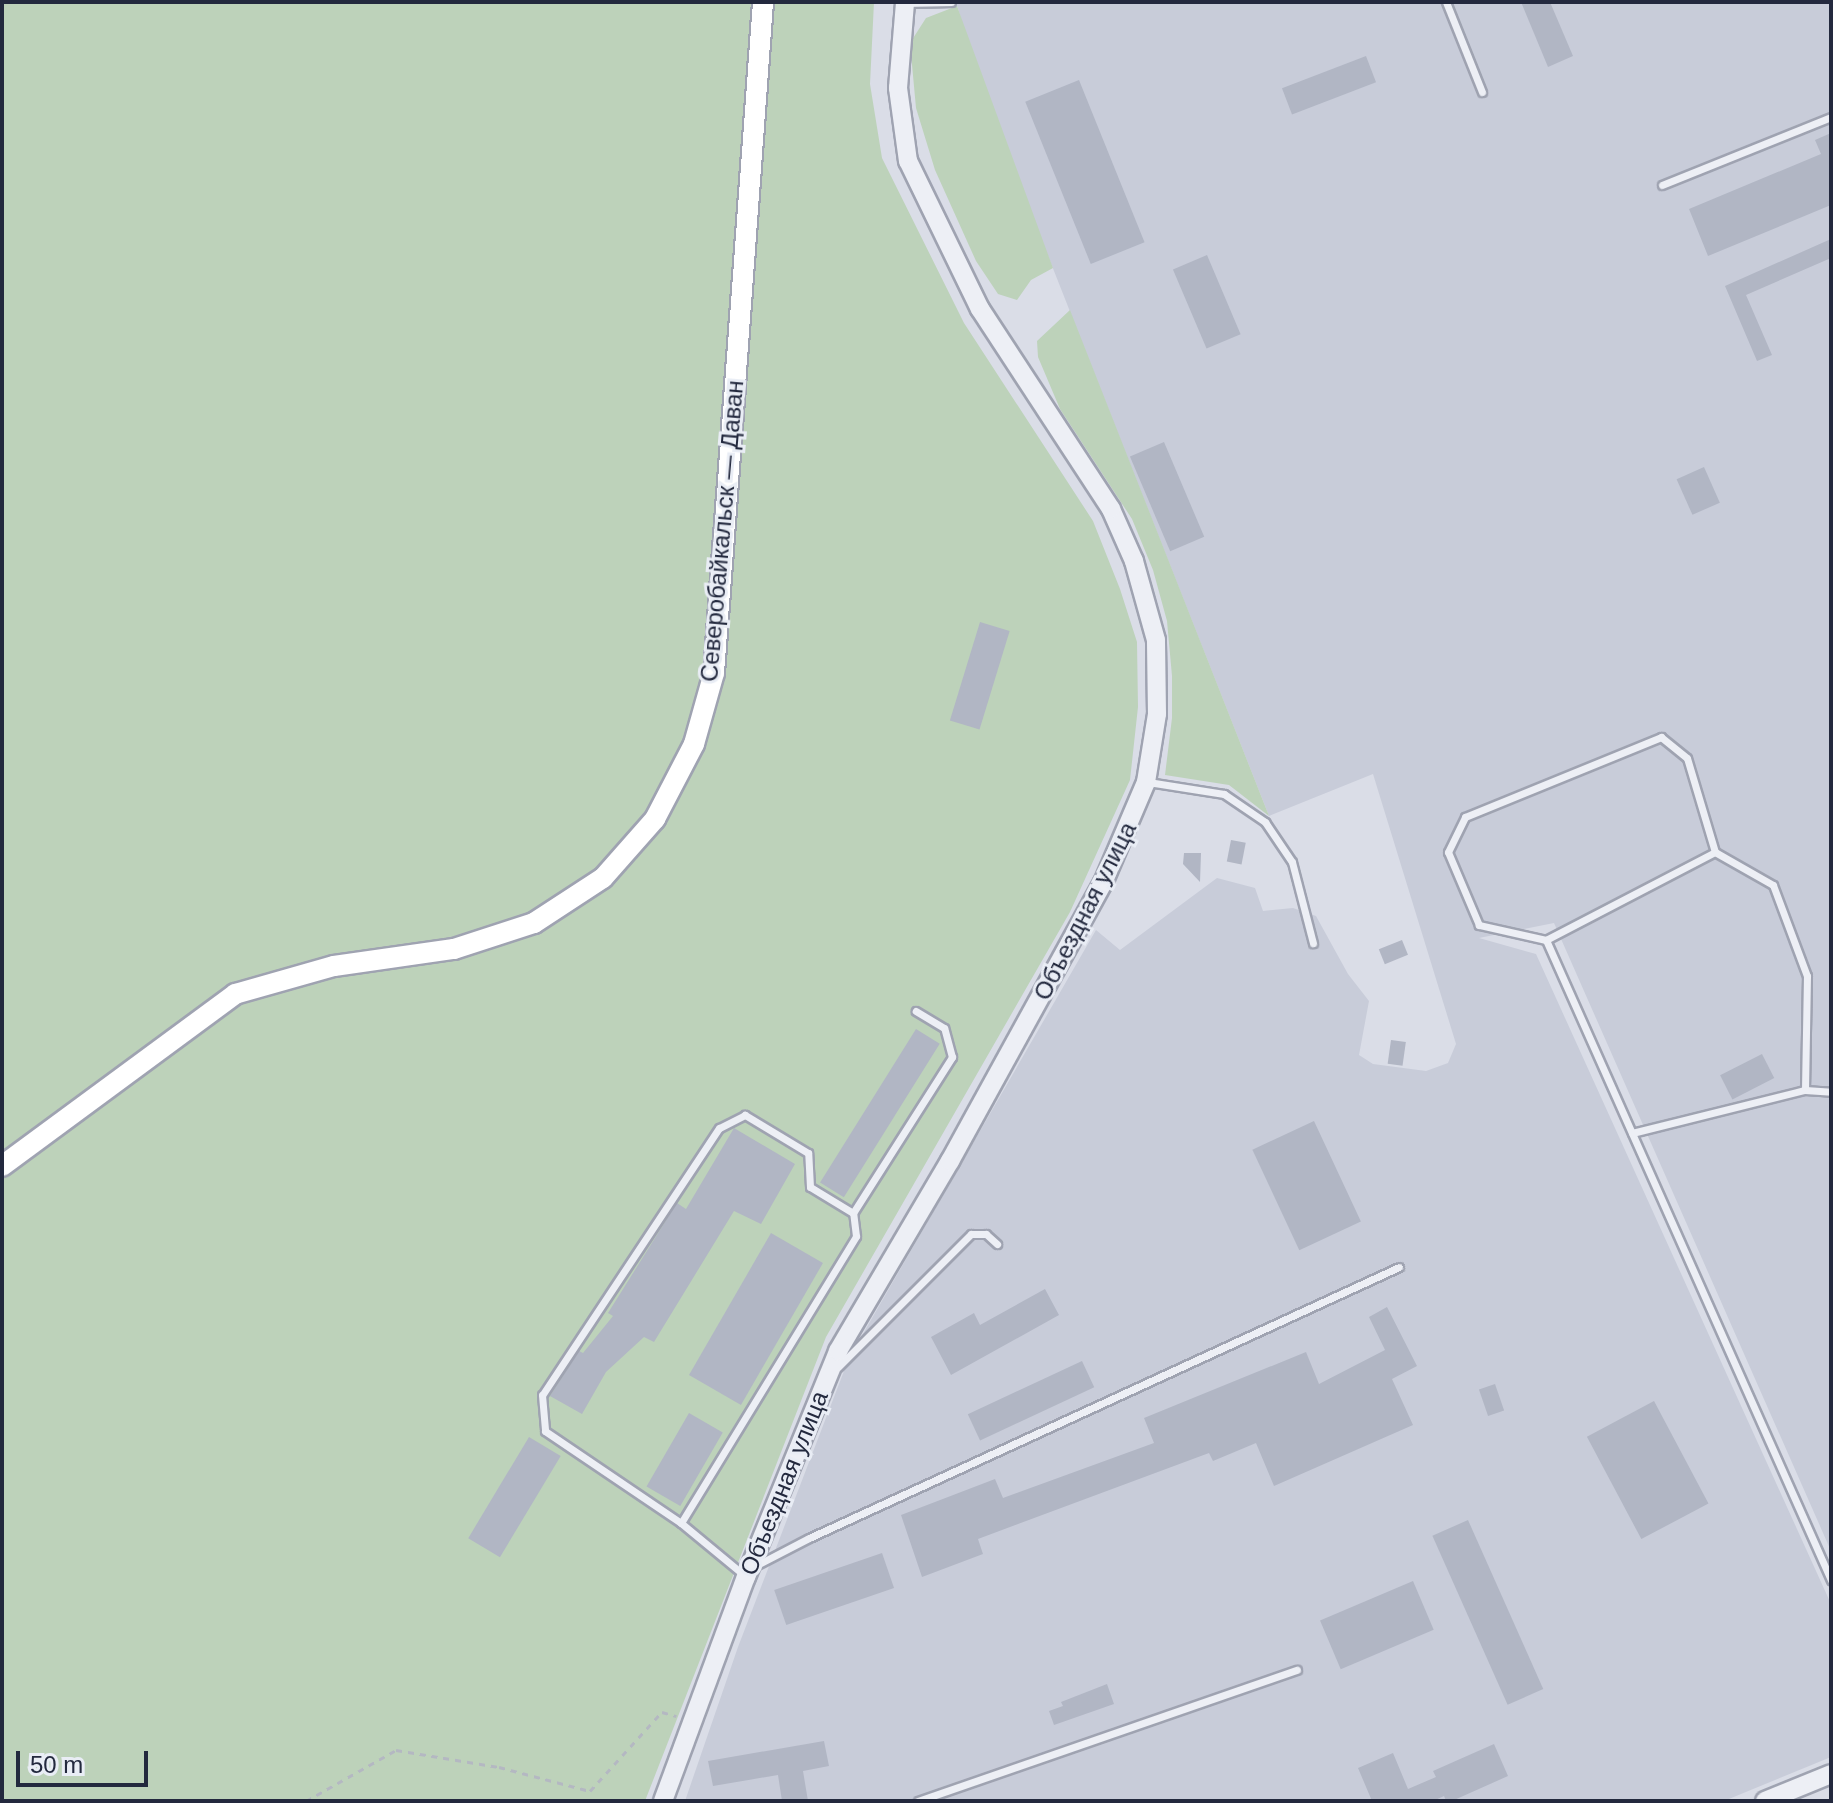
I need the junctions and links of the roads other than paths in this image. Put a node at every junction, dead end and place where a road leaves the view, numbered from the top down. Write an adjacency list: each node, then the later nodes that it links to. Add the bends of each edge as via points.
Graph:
1 (763, 2): 16 (main road, Северобайкальск — Даван, via 714,673 694,744 655,819 603,878 534,923 454,949 334,966 235,994)
2 (905, 2): 3 (lane); 8 (street, Объездная улица, via 898,88 908,161 980,309 1111,509 1134,561 1156,640 1157,714)
3 (951, 2)
4 (1446, 2): 5 (lane)
5 (1482, 92)
6 (1831, 117): 7 (lane)
7 (1662, 185)
8 (1146, 782): 11 (lane, via 1224,794 1265,822 1292,862); 20 (street, Объездная улица, via 1103,883 1060,965)
9 (1715, 852): 10 (lane); 10 (lane, via 1687,758 1661,737 1465,817 1448,852 1479,925); 13 (lane, via 1773,885 1783,911 1807,976)
10 (1546, 940): 15 (lane)
11 (1313, 943)
12 (916, 1011): 17 (lane, via 944,1028 952,1057)
13 (1805, 1090): 14 (lane); 15 (lane)
14 (1831, 1092)
15 (1632, 1133): 23 (lane)
16 (2, 1166)
17 (853, 1213): 21 (lane, via 856,1236); 21 (lane, via 810,1187 808,1153 745,1115 719,1128 542,1395 545,1431)
18 (997, 1244): 20 (lane, via 986,1234 971,1234)
19 (1399, 1267): 22 (lane, via 809,1538)
20 (827, 1376): 22 (street, Объездная улица)
21 (681, 1523): 22 (lane)
22 (748, 1573): 26 (street, Объездная улица)
23 (1831, 1580)
24 (1297, 1670): 27 (lane)
25 (1830, 1777): 28 (street)
26 (663, 1801)
27 (918, 1801)
28 (1765, 1801)

